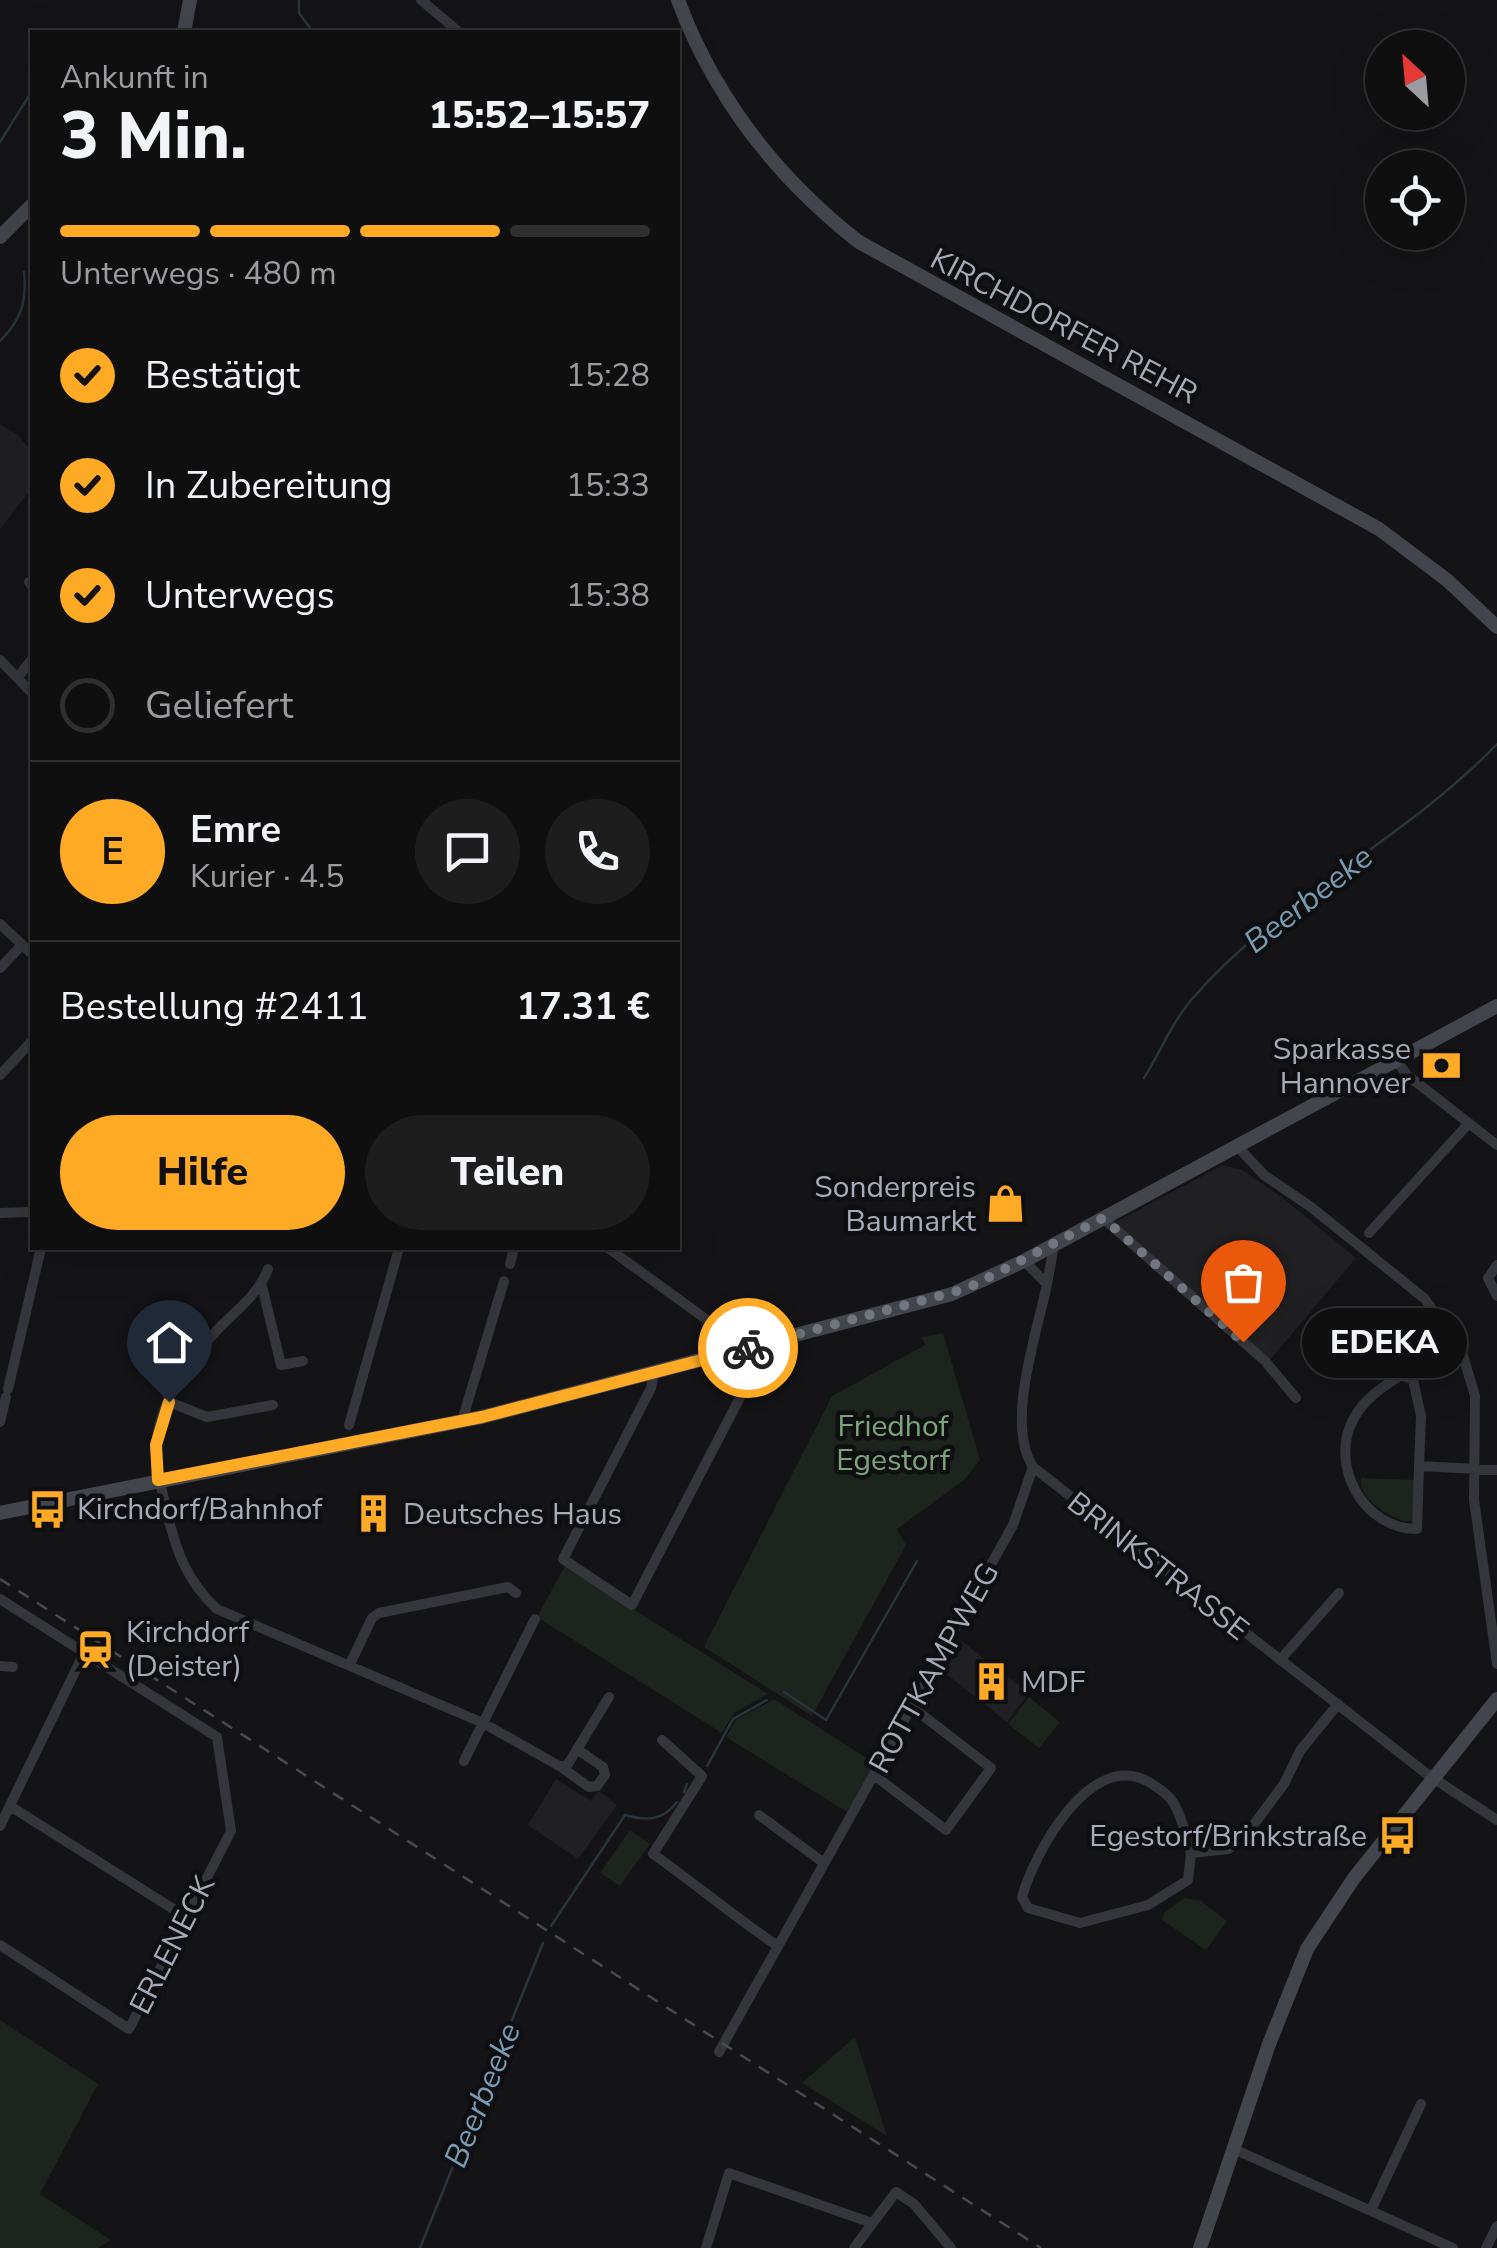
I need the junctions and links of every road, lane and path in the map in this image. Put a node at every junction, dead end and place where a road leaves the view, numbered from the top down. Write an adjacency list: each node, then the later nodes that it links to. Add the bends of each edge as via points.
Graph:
1 (190, 0): 4 (main road)
2 (421, 0): 5 (street)
3 (678, 0): 8 (main road, KIRCHDORFER REHR, via 704,60 755,142 859,242 1379,529)
4 (184, 30)
5 (457, 30)
6 (30, 207): 7 (main road)
7 (0, 238)
8 (1497, 627)
9 (30, 662): 11 (street)
10 (1, 665): 11 (street)
11 (18, 677): 12 (street)
12 (30, 691)
13 (0, 924): 14 (street)
14 (22, 945): 15 (street); 16 (street)
15 (30, 952)
16 (0, 968)
17 (1497, 1006): 19 (main road)
18 (30, 1044): 20 (street)
19 (1397, 1061): 21 (street); 23 (main road)
20 (0, 1075)
21 (1468, 1123): 22 (street); 27 (street)
22 (1497, 1145)
23 (1238, 1146): 26 (main road); 53 (street, via 1264,1176 1439,1314 1473,1385)
24 (30, 1212): 25 (street)
25 (0, 1213)
26 (1103, 1218): 28 (main road); 45 (street, via 1265,1361)
27 (1369, 1233)
28 (1054, 1244): 33 (main road); 38 (street)
29 (41, 1250): 49 (street)
30 (398, 1250): 50 (street)
31 (514, 1250): 34 (street)
32 (611, 1250): 42 (street, via 721,1330)
33 (1024, 1261): 38 (street); 41 (main road, via 952,1294)
34 (510, 1264)
35 (1497, 1265): 40 (street, via 1488,1278)
36 (268, 1269): 39 (street)
37 (504, 1281): 48 (street)
38 (1047, 1284): 52 (street, via 1021,1422)
39 (262, 1286): 43 (street, via 281,1365); 46 (street, via 200,1349)
40 (1497, 1296)
41 (759, 1345): 42 (main road); 44 (street, via 758,1362 632,1605 563,1559)
42 (731, 1353): 44 (main road)
43 (303, 1362)
44 (654, 1373): 48 (main road)
45 (1296, 1398)
46 (169, 1402): 47 (street, via 207,1417); 55 (street, via 156,1445)
47 (273, 1405)
48 (462, 1421): 55 (main road)
49 (0, 1422)
50 (349, 1425)
51 (1419, 1466): 51 (street, via 1417,1529 1403,1529 1370,1511 1350,1478 1346,1442 1352,1421 1402,1375 1413,1380 1419,1400); 53 (street)
52 (1033, 1467): 62 (street, BRINKSTRASSE); 70 (street, ROTTKAMPWEG, via 1013,1525)
53 (1474, 1468): 54 (street); 64 (street)
54 (1497, 1470)
55 (158, 1480): 56 (main road); 63 (street, via 180,1559 202,1596 217,1609)
56 (0, 1513)
57 (516, 1593): 63 (street, via 508,1586 379,1612)
58 (1339, 1593): 62 (street)
59 (0, 1600): 61 (street)
60 (535, 1620): 71 (street)
61 (84, 1652): 78 (street); 84 (street, ERLENECK, via 217,1737 231,1830)
62 (1280, 1660): 69 (street, BRINKSTRASSE)
63 (350, 1664): 71 (street)
64 (1497, 1664)
65 (0, 1666): 66 (street)
66 (13, 1667)
67 (609, 1697): 73 (street)
68 (1497, 1698): 77 (main road)
69 (1338, 1704): 77 (street, BRINKSTRASSE); 82 (street, via 1243,1840 1228,1849)
70 (912, 1707): 76 (street, ROTTKAMPWEG); 76 (street, via 991,1768 946,1830)
71 (483, 1723): 74 (street); 75 (street)
72 (662, 1740): 86 (street, via 702,1776 653,1854)
73 (576, 1749): 75 (street); 75 (street, via 603,1767 598,1786 590,1788)
74 (464, 1761)
75 (562, 1767)
76 (874, 1775): 83 (street, ROTTKAMPWEG)
77 (1434, 1778): 80 (street, BRINKSTRASSE); 89 (main road, via 1307,1949)
78 (10, 1806): 81 (street); 84 (street)
79 (758, 1815): 83 (street)
80 (1497, 1820)
81 (0, 1826)
82 (1191, 1853): 82 (street, via 1188,1880 1178,1890 1096,1922 1028,1908 1022,1897 1030,1869 1054,1832 1088,1791 1121,1773 1139,1776 1172,1800)
83 (824, 1864): 86 (street, ROTTKAMPWEG)
84 (186, 1917): 85 (street, ERLENECK, via 129,2029)
85 (0, 1945)
86 (778, 1946): 87 (street, ROTTKAMPWEG)
87 (719, 2052)
88 (1420, 2104): 90 (street)
89 (1234, 2149): 90 (street); 96 (main road)
90 (1371, 2210): 97 (street)
91 (872, 2223): 93 (street, via 729,2174); 94 (street); 95 (street, via 896,2192)
92 (1497, 2226): 98 (street)
93 (706, 2248)
94 (854, 2248)
95 (951, 2248)
96 (1200, 2248)
97 (1453, 2248)
98 (1486, 2248)

